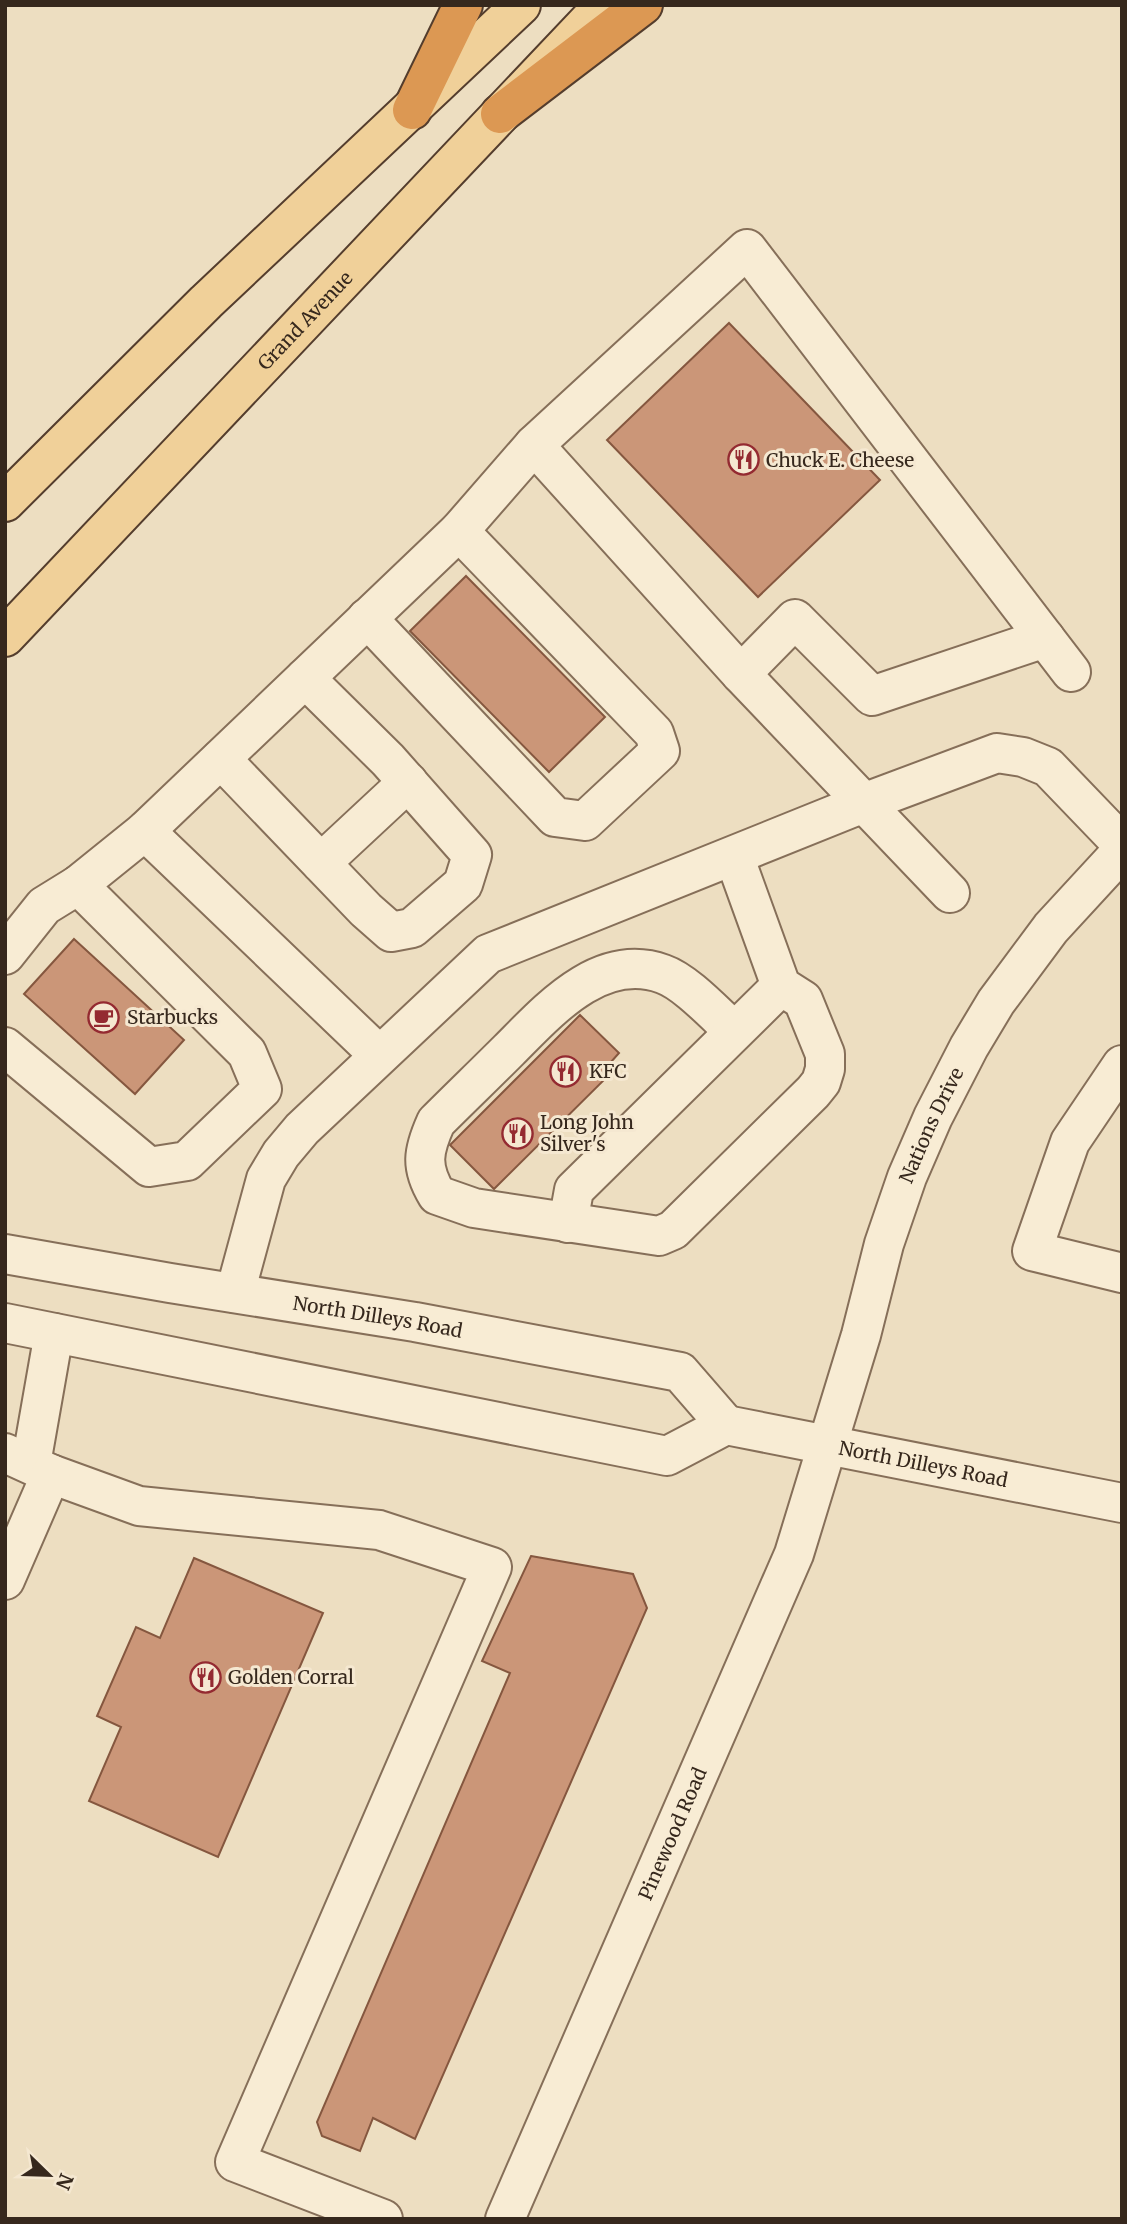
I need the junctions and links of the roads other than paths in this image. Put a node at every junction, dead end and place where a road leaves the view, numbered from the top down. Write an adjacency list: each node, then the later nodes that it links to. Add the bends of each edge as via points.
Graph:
1 (463, 5): 5 (highway)
2 (521, 5): 5 (main road)
3 (604, 5): 6 (main road, Grand Avenue)
4 (643, 5): 6 (highway)
5 (412, 110): 8 (main road, via 206,302)
6 (500, 114): 11 (main road, Grand Avenue)
7 (534, 445): 9 (street); 12 (street, via 747,249); 14 (street)
8 (5, 502)
9 (459, 531): 10 (street); 10 (street, via 654,733 660,751 585,821 555,817)
10 (367, 618): 15 (street)
11 (5, 637)
12 (1045, 638): 13 (street); 14 (street, via 872,696 795,619)
13 (1071, 672)
14 (741, 674): 18 (street)
15 (305, 678): 16 (street); 17 (street)
16 (221, 759): 19 (street); 23 (street)
17 (408, 782): 23 (street); 23 (street, via 472,855 463,884 412,928 391,932)
18 (866, 802): 20 (street, via 997,753 1023,757 1048,767); 22 (street); 25 (street)
19 (145, 831): 24 (street); 30 (street)
20 (1122, 844)
21 (1122, 851): 39 (street, Nations Drive, via 1051,928 996,1002 948,1087 907,1177 884,1244)
22 (734, 856): 27 (street); 30 (street, via 488,954)
23 (321, 863)
24 (78, 885): 26 (street, via 44,906); 29 (street, via 247,1053 262,1089 187,1161 149,1167)
25 (950, 893)
26 (5, 955)
27 (781, 986): 28 (street); 32 (street, via 803,1000 825,1054 821,1082 813,1092 673,1230 659,1236)
28 (734, 1031): 32 (street, via 574,1190); 32 (street, via 664,974 620,970 587,982 560,1000 436,1122 426,1144 425,1163 427,1179 437,1195 474,1208)
29 (5, 1047)
30 (379, 1055): 35 (street, via 281,1154 266,1179)
31 (1122, 1065): 34 (street, via 1070,1142 1032,1251)
32 (568, 1223)
33 (5, 1254): 35 (street, North Dilleys Road)
34 (1122, 1273)
35 (235, 1293): 38 (street, North Dilleys Road, via 680,1372)
36 (5, 1323): 37 (street)
37 (54, 1333): 38 (street, via 667,1456); 40 (street)
38 (726, 1426): 39 (street, North Dilleys Road)
39 (828, 1445): 41 (street, North Dilleys Road); 44 (street, Pinewood Road, via 794,1554)
40 (29, 1463): 42 (street); 43 (street, via 139,1506 379,1530 492,1567 235,2162)
41 (1122, 1503)
42 (5, 1580)
43 (383, 2219)
44 (505, 2219)

